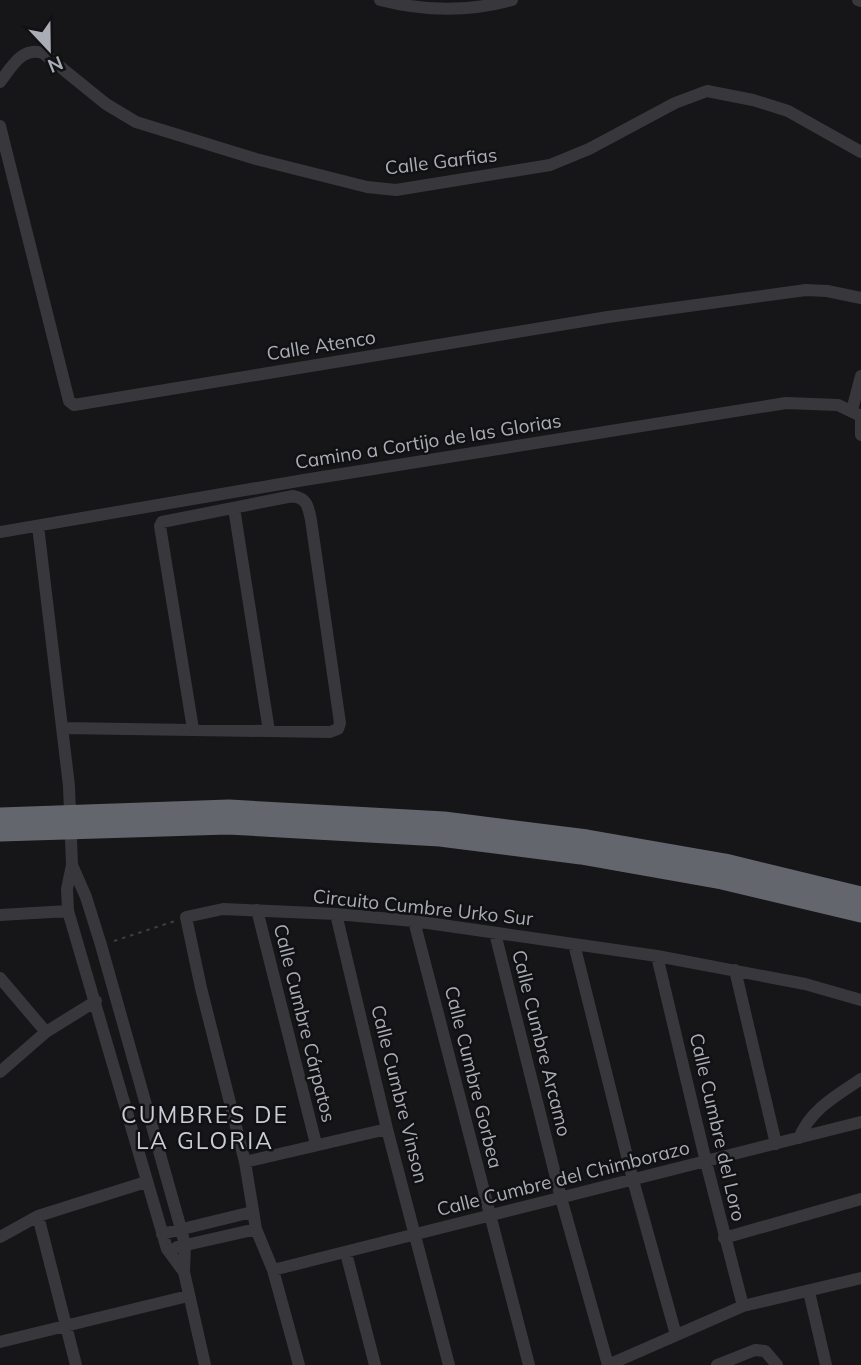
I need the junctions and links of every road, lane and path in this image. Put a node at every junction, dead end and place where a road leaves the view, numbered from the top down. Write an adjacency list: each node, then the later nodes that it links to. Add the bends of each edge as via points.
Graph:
1 (380, 0): 2 (street, via 441,9)
2 (512, 0)
3 (0, 82): 5 (street, Calle Garfias, via 19,58 37,51 136,122 256,159 396,190 550,165 707,91 788,111)
4 (0, 126): 6 (street, Calle Atenco, via 69,401 74,405 608,317 806,290)
5 (861, 152)
6 (861, 298)
7 (861, 376): 8 (street)
8 (858, 415): 9 (street); 11 (street, Camino a Cortijo de las Glorias, via 820,403 786,403)
9 (861, 435)
10 (233, 508): 14 (street, via 164,520 160,526); 15 (street); 15 (street, via 293,496 308,504 311,520 340,723 330,732)
11 (38, 526): 12 (street, Camino a Cortijo de las Glorias); 13 (street)
12 (0, 532)
13 (63, 728): 14 (street); 18 (street)
14 (193, 729): 15 (street)
15 (269, 731)
16 (0, 817): 19 (highway, via 229,809 444,821 726,863)
17 (0, 832): 22 (highway, via 228,825 440,837 722,880)
18 (72, 865): 21 (street); 28 (street)
19 (861, 896)
20 (257, 910): 23 (street, Circuito Cumbre Urko Sur); 25 (street, Circuito Cumbre Urko Sur, via 223,909); 41 (street, Calle Cumbre Cárpatos)
21 (68, 911): 24 (street); 34 (street)
22 (861, 913)
23 (336, 914): 26 (street, Circuito Cumbre Urko Sur); 39 (street, Calle Cumbre Vinson)
24 (0, 915)
25 (186, 917): 28 (path); 43 (street)
26 (414, 921): 27 (street, Circuito Cumbre Urko Sur); 50 (street, Calle Cumbre Gorbea)
27 (495, 933): 29 (street, Circuito Cumbre Urko Sur); 47 (street, Calle Cumbre Arcamo)
28 (102, 944): 52 (street)
29 (574, 944): 30 (street, Circuito Cumbre Urko Sur); 45 (street)
30 (657, 956): 31 (street, Circuito Cumbre Urko Sur); 44 (street, Calle Cumbre del Loro)
31 (734, 970): 33 (street, Circuito Cumbre Urko Sur); 42 (street)
32 (1, 979): 35 (street)
33 (861, 1000)
34 (96, 1001): 35 (street); 46 (street)
35 (46, 1032): 36 (street)
36 (0, 1072)
37 (861, 1079): 40 (street, via 820,1106)
38 (861, 1122): 40 (street, Calle Cumbre del Chimborazo)
39 (387, 1129): 41 (street); 55 (street, Calle Cumbre Vinson)
40 (799, 1138): 42 (street, Calle Cumbre del Chimborazo)
41 (316, 1144): 43 (street)
42 (776, 1144): 44 (street, Calle Cumbre del Chimborazo)
43 (245, 1161): 49 (street)
44 (706, 1162): 45 (street, Calle Cumbre del Chimborazo); 57 (street, Calle Cumbre del Loro)
45 (634, 1180): 47 (street, Calle Cumbre del Chimborazo); 68 (street)
46 (146, 1182): 51 (street); 54 (street)
47 (561, 1198): 50 (street, Calle Cumbre del Chimborazo); 77 (street, Calle Cumbre Arcamo)
48 (861, 1199): 57 (street)
49 (252, 1212): 52 (street); 53 (street)
50 (489, 1214): 55 (street, Calle Cumbre del Chimborazo); 76 (street, Calle Cumbre Gorbea)
51 (38, 1216): 56 (street); 67 (street)
52 (181, 1229): 54 (street); 58 (street)
53 (256, 1229): 58 (street); 61 (street)
54 (162, 1234): 59 (street)
55 (415, 1234): 60 (street, Calle Cumbre del Chimborazo); 75 (street, Calle Cumbre Vinson)
56 (0, 1237)
57 (724, 1238): 66 (street, Calle Cumbre del Loro)
58 (185, 1245): 59 (street); 62 (street)
59 (167, 1249): 62 (street)
60 (346, 1253): 61 (street, Calle Cumbre del Chimborazo); 74 (street)
61 (273, 1270): 73 (street)
62 (184, 1272): 65 (street)
63 (861, 1278): 64 (street)
64 (808, 1292): 66 (street); 79 (street)
65 (188, 1296): 67 (street); 72 (street)
66 (743, 1307): 68 (street)
67 (66, 1325): 69 (street); 71 (street)
68 (676, 1335): 77 (street)
69 (0, 1342)
70 (725, 1363): 78 (street, via 755,1350 765,1351)
71 (76, 1365)
72 (205, 1365)
73 (299, 1365)
74 (375, 1365)
75 (449, 1365)
76 (529, 1365)
77 (608, 1365)
78 (777, 1365)
79 (827, 1365)

